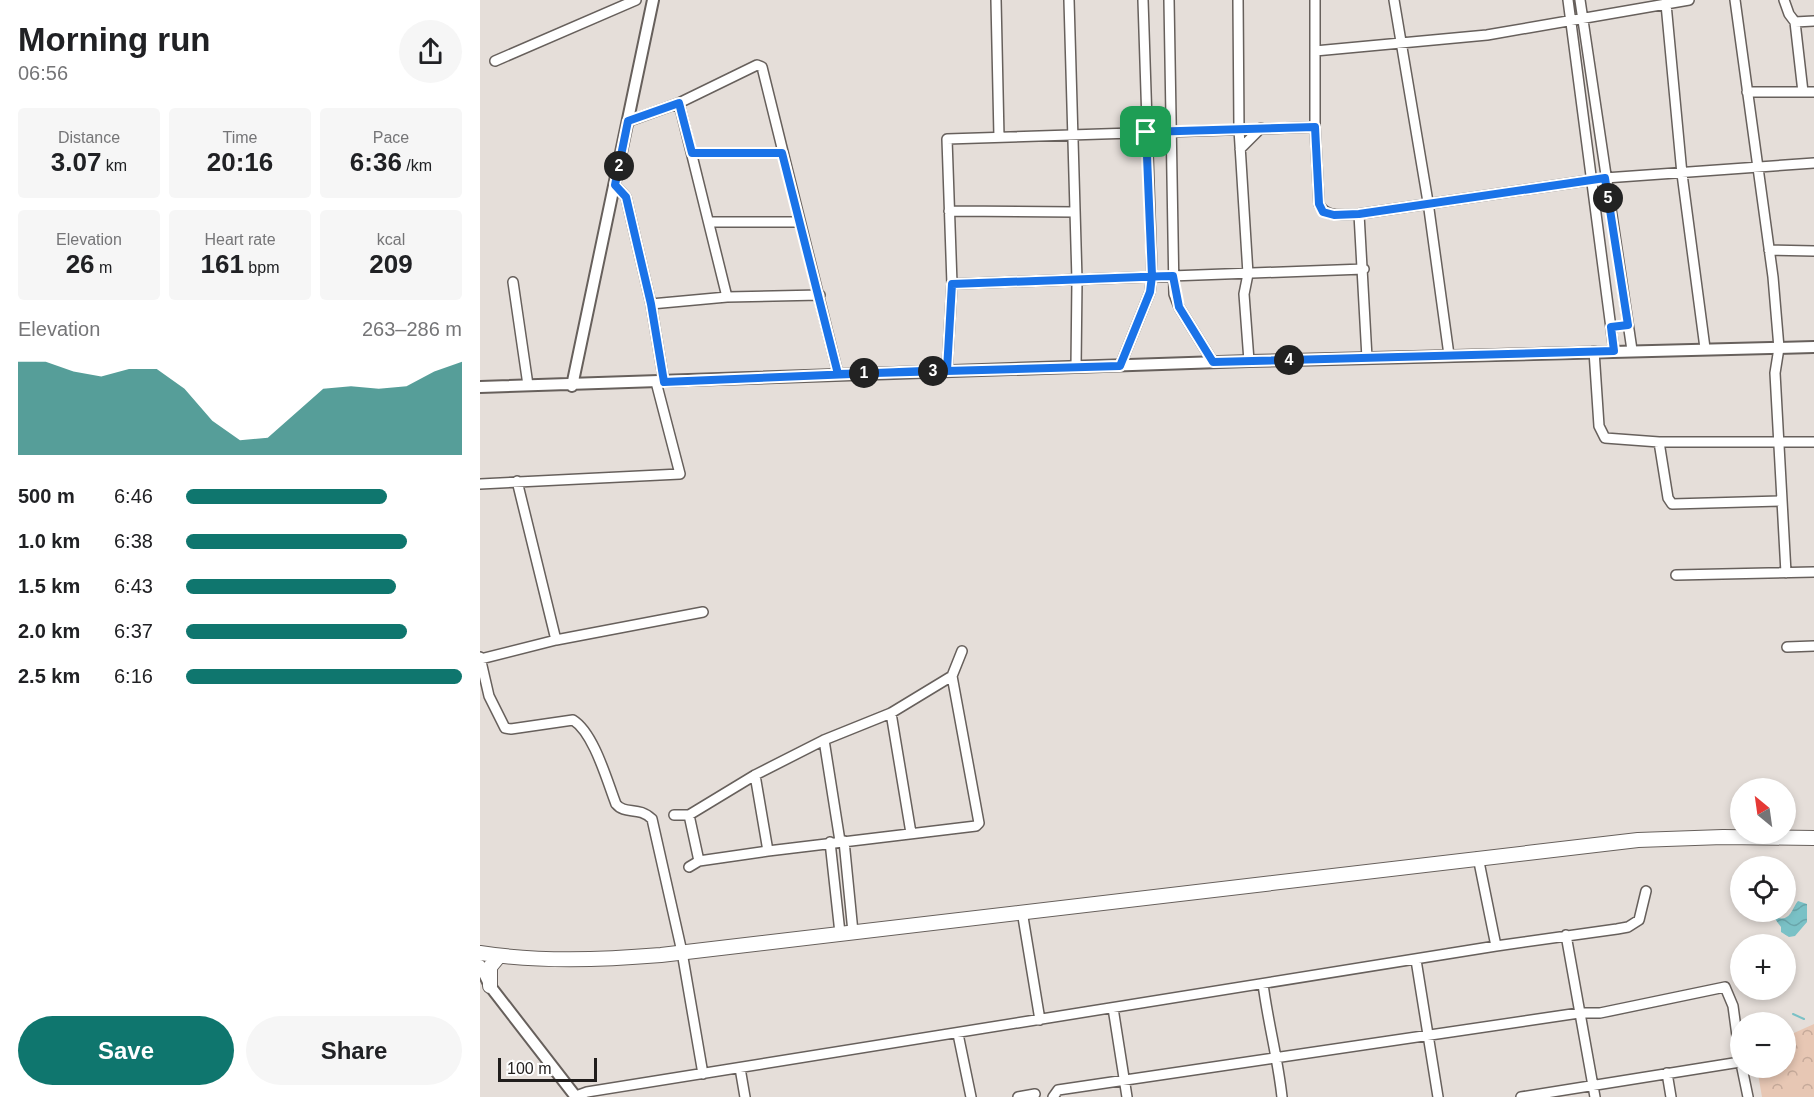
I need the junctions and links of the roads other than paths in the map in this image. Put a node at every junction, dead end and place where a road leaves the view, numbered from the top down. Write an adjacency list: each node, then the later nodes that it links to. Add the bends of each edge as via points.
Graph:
1 (636, 0): 16 (street)
2 (653, 0): 28 (main road)
3 (996, 0): 35 (street)
4 (1070, 0): 34 (street)
5 (1143, 0): 32 (street)
6 (1169, 0): 33 (street)
7 (1238, 0): 31 (street)
8 (1315, 0): 22 (street)
9 (1394, 0): 21 (street)
10 (1568, 0): 19 (street)
11 (1580, 0): 17 (street)
12 (1689, 0): 15 (street)
13 (1735, 0): 24 (street)
14 (1784, 0): 20 (street)
15 (1666, 4): 17 (street); 41 (street)
16 (613, 5): 23 (street)
17 (1582, 19): 19 (street); 42 (street)
18 (1814, 21): 20 (street)
19 (1571, 22): 21 (street, via 1487,35); 43 (street)
20 (1795, 22): 25 (street)
21 (1401, 41): 22 (street); 45 (street)
22 (1315, 51): 29 (street)
23 (495, 61)
24 (1747, 92): 25 (street); 40 (street)
25 (1803, 92): 26 (street)
26 (1814, 92)
27 (679, 103): 28 (street); 37 (street); 38 (street, via 760,65)
28 (628, 121): 44 (main road)
29 (1315, 127): 30 (street); 48 (street, via 1320,208 1334,215)
30 (1261, 128): 31 (street); 36 (street)
31 (1239, 129): 33 (street); 36 (street)
32 (1146, 132): 33 (street); 34 (street); 55 (street)
33 (1171, 132): 56 (street)
34 (1073, 135): 35 (street); 47 (street)
35 (999, 137): 46 (street, via 947,139)
36 (1240, 149): 54 (street)
37 (692, 153): 38 (street); 49 (street)
38 (782, 153): 50 (street)
39 (1814, 163): 40 (street)
40 (1756, 167): 41 (street); 51 (street)
41 (1682, 174): 42 (street); 66 (street)
42 (1605, 178): 43 (street); 63 (street)
43 (1593, 180): 45 (street); 64 (street)
44 (615, 185): 62 (street, via 626,197); 81 (main road)
45 (1428, 202): 48 (street); 71 (street)
46 (949, 211): 47 (street); 59 (street)
47 (1075, 212): 57 (street)
48 (1359, 214): 53 (street)
49 (709, 222): 50 (street); 61 (street)
50 (800, 222): 60 (street)
51 (1769, 250): 52 (street); 67 (street)
52 (1814, 251)
53 (1364, 269): 54 (street); 72 (street)
54 (1248, 274): 56 (street); 73 (street, via 1244,294)
55 (1152, 276): 56 (street); 57 (street); 76 (street, via 1150,292)
56 (1173, 276): 74 (street, via 1179,307)
57 (1077, 280): 59 (street); 75 (street)
58 (513, 282): 80 (street)
59 (952, 284): 77 (street)
60 (820, 295): 61 (street); 78 (street)
61 (727, 297): 62 (street)
62 (651, 304): 79 (street)
63 (1628, 325): 64 (street); 68 (street)
64 (1611, 327): 70 (street)
65 (1814, 347): 67 (main road)
66 (1705, 348): 67 (main road); 68 (main road)
67 (1779, 348): 83 (street, via 1775,373)
68 (1632, 350): 70 (main road)
69 (1594, 351): 70 (main road); 71 (main road); 84 (street, via 1602,436)
70 (1614, 351)
71 (1449, 356): 72 (main road)
72 (1367, 358): 73 (main road)
73 (1249, 361): 74 (main road)
74 (1213, 362): 76 (main road)
75 (1076, 366): 76 (main road); 77 (main road)
76 (1120, 366)
77 (947, 370): 78 (main road)
78 (838, 374): 79 (main road)
79 (660, 382): 81 (main road); 86 (street, via 680,474)
80 (528, 385): 81 (main road); 82 (main road)
81 (572, 386)
82 (480, 387)
83 (1779, 441): 84 (street); 85 (street); 88 (street)
84 (1659, 442): 88 (street, via 1672,504)
85 (1814, 442)
86 (517, 481): 87 (street); 93 (street)
87 (480, 484)
88 (1782, 501): 90 (street)
89 (1814, 572): 90 (street)
90 (1786, 573): 91 (street)
91 (1676, 575)
92 (703, 612): 93 (street)
93 (556, 640): 97 (street)
94 (1814, 646): 95 (street)
95 (1787, 647)
96 (962, 651): 98 (street)
97 (480, 658): 99 (street)
98 (952, 676): 100 (street); 105 (street, via 979,823 973,828)
99 (485, 698): 118 (street, via 501,723 511,729 573,720 586,732 620,808 639,810 652,819)
100 (891, 713): 101 (street); 105 (street)
101 (824, 740): 102 (street); 107 (street)
102 (755, 775): 104 (street); 109 (street)
103 (674, 815): 104 (street)
104 (689, 815): 111 (street)
105 (911, 833): 107 (street)
106 (1814, 838): 110 (highway, via 1638,840)
107 (842, 841): 108 (street); 115 (street)
108 (830, 842): 109 (street); 115 (street)
109 (768, 851): 111 (street)
110 (1478, 857): 114 (highway); 117 (street)
111 (699, 861): 112 (street)
112 (689, 867)
113 (1646, 891): 116 (street, via 1634,924)
114 (1022, 912): 115 (highway); 128 (street)
115 (847, 932): 118 (highway)
116 (1566, 935): 117 (street); 127 (street)
117 (1496, 946): 121 (street)
118 (682, 952): 120 (highway, via 584,959); 135 (street)
119 (480, 953): 120 (highway)
120 (499, 956): 123 (highway)
121 (1416, 960): 124 (street); 130 (street)
122 (480, 965): 123 (main road)
123 (485, 980): 140 (main road)
124 (1263, 984): 125 (street); 131 (street, via 1271,1042)
125 (1113, 1008): 128 (street); 137 (street)
126 (1734, 1012): 127 (street, via 1725,987 1600,1013)
127 (1579, 1013): 130 (street); 138 (street)
128 (1040, 1020): 129 (street)
129 (958, 1034): 133 (street); 142 (street)
130 (1428, 1034): 131 (street); 147 (street)
131 (1278, 1059): 137 (street); 146 (street)
132 (1730, 1062): 134 (street)
133 (740, 1068): 135 (street); 141 (street)
134 (1667, 1073): 138 (street); 150 (street)
135 (703, 1074): 140 (street)
136 (1744, 1078): 151 (street)
137 (1124, 1081): 144 (street, via 1058,1090); 145 (street)
138 (1593, 1085): 148 (street); 149 (street)
139 (1035, 1094): 143 (street)
140 (576, 1097)
141 (745, 1097)
142 (971, 1097)
143 (1018, 1097)
144 (1053, 1097)
145 (1127, 1097)
146 (1282, 1097)
147 (1438, 1097)
148 (1521, 1097)
149 (1595, 1097)
150 (1671, 1097)
151 (1748, 1097)

